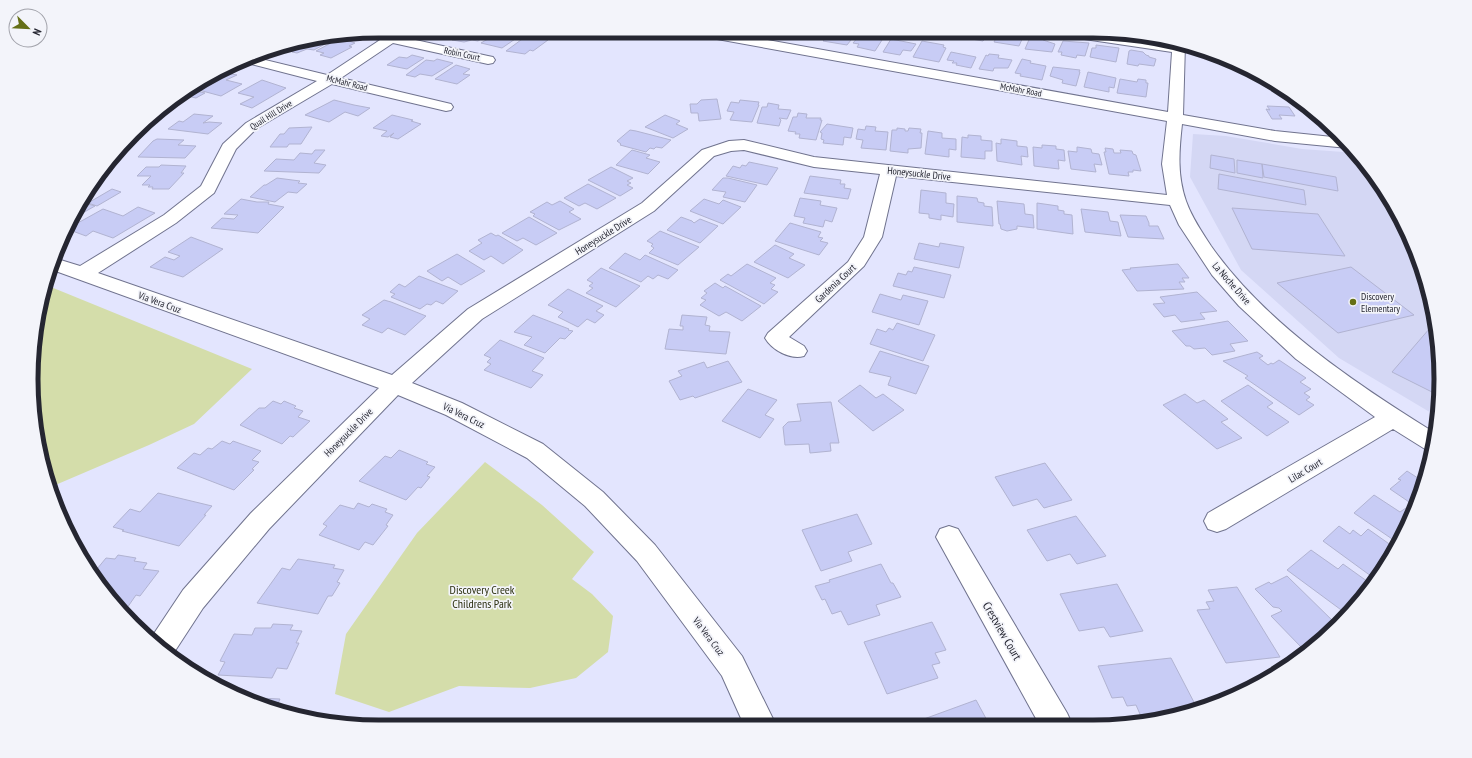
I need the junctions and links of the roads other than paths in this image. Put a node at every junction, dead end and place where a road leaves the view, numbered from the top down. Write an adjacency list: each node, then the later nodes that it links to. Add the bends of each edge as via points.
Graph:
1 (392, 38): 7 (street, Quail Hill Drive)
2 (407, 38): 5 (street, Robin Court)
3 (756, 38): 9 (street, McMahr Road, via 791,42)
4 (1178, 49): 9 (street, La Noche Drive)
5 (488, 60)
6 (255, 62): 7 (street, McMahr Road)
7 (330, 79): 8 (street, McMahr Road); 14 (street, Quail Hill Drive, via 251,126 229,147 208,189 170,219)
8 (446, 107)
9 (1175, 118): 10 (street, McMahr Road, via 1275,136); 12 (street, La Noche Drive, via 1170,164)
10 (1339, 143)
11 (889, 169): 12 (street, Honeysuckle Drive); 15 (street, Gardenia Court, via 873,237 855,266 775,338); 16 (street, Honeysuckle Drive, via 814,162 744,146 729,146 708,153 648,207 475,314)
12 (1177, 201): 17 (street, La Noche Drive, via 1188,226 1219,271 1246,301 1304,354)
13 (58, 265): 14 (street, Via Vera Cruz)
14 (82, 274): 16 (street, Via Vera Cruz)
15 (796, 351)
16 (395, 385): 21 (street, Honeysuckle Drive, via 260,521 193,599); 22 (street, Via Vera Cruz, via 454,409 536,451 594,499 646,553 732,666)
17 (1393, 418): 18 (street, La Noche Drive); 19 (street, Lilac Court)
18 (1428, 439)
19 (1217, 521)
20 (948, 537): 23 (street, Crestview Court)
21 (164, 644)
22 (758, 720)
23 (1054, 720)

